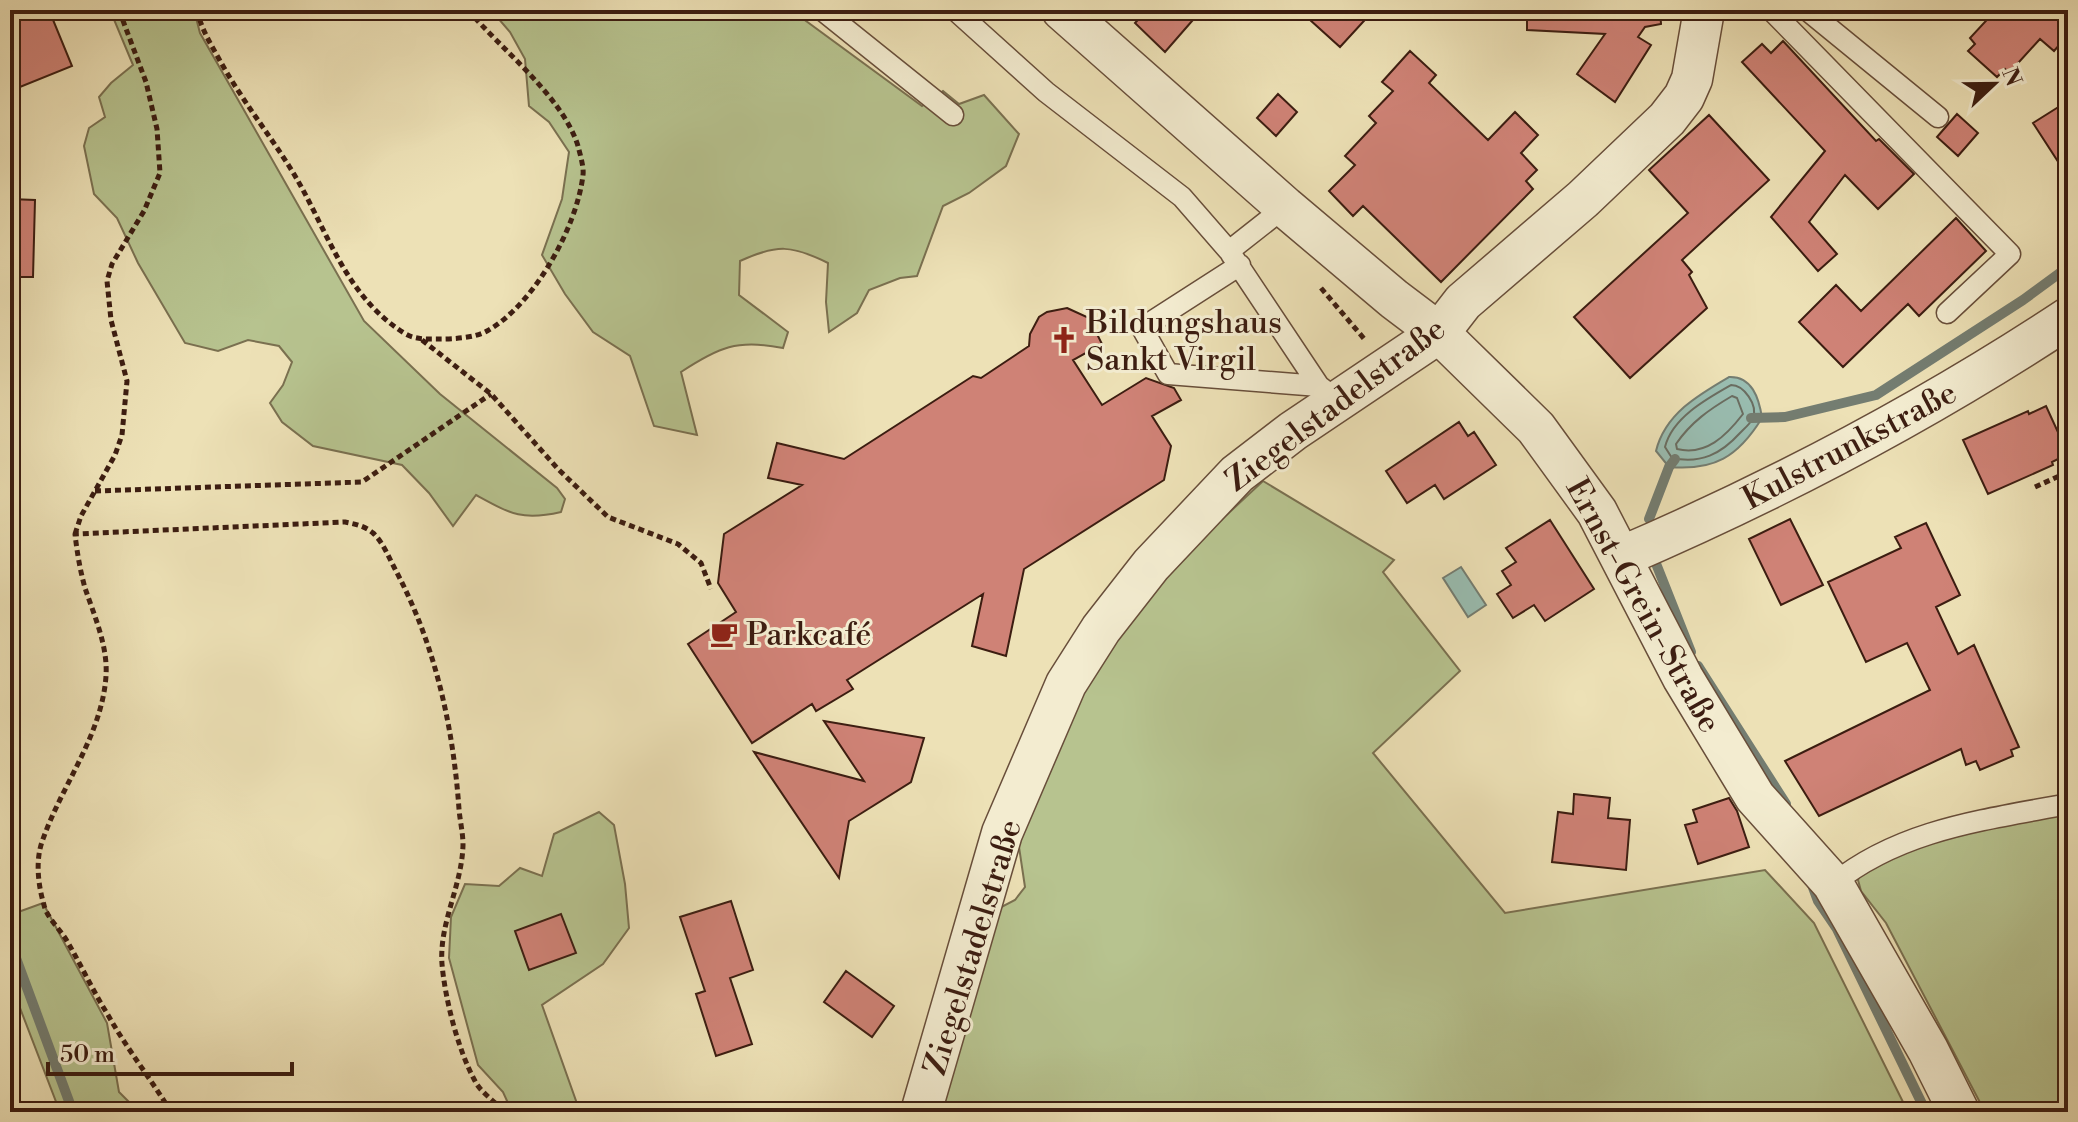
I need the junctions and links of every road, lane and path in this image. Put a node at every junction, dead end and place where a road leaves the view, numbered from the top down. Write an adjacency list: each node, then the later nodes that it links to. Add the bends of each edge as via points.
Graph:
1 (119, 10): 22 (path, via 146,82 160,173 107,281 126,400 119,445)
2 (197, 10): 17 (path, via 231,81 303,188 346,274 368,304 406,334)
3 (468, 10): 17 (path, via 552,99 577,143 584,174 556,254 513,310 486,332)
4 (822, 10): 10 (lane)
5 (955, 10): 13 (lane, via 1046,92 1182,197)
6 (1062, 10): 12 (street, Ernst-Grein-Straße)
7 (1704, 10): 16 (street, Ziegelstadelstraße, via 1692,79 1667,119 1463,302)
8 (1771, 10): 14 (lane, via 2010,254)
9 (1807, 10): 11 (lane)
10 (953, 115)
11 (1938, 117)
12 (1285, 207): 13 (lane); 16 (street, Ernst-Grein-Straße)
13 (1234, 258): 19 (lane); 19 (lane, via 1142,328 1168,374)
14 (1947, 313)
15 (2068, 318): 24 (street, Kulstrunkstraße, via 1892,425 1720,514)
16 (1439, 333): 19 (street, Ziegelstadelstraße); 24 (street, Ernst-Grein-Straße, via 1536,428 1580,485)
17 (421, 339): 18 (path)
18 (491, 394): 22 (path, via 362,482); 25 (path, via 608,517 678,544 701,563)
19 (1328, 394): 30 (street, Ziegelstadelstraße, via 1203,506 1131,589 1066,684 1002,833)
20 (2068, 472): 21 (path)
21 (2035, 487)
22 (95, 491): 23 (path)
23 (75, 534): 28 (path, via 107,674 92,731 42,840 39,880 44,908); 29 (path, via 345,522 373,533 403,584 433,656 452,736 462,867 448,911 442,964 460,1043 476,1084)
24 (1621, 557): 27 (street, Ernst-Grein-Straße, via 1683,678 1755,797)
25 (711, 589)
26 (2068, 804): 27 (lane, via 1907,841 1868,858)
27 (1833, 884): 31 (street, Ernst-Grein-Straße)
28 (171, 1112)
29 (504, 1112)
30 (921, 1112)
31 (1959, 1112)

